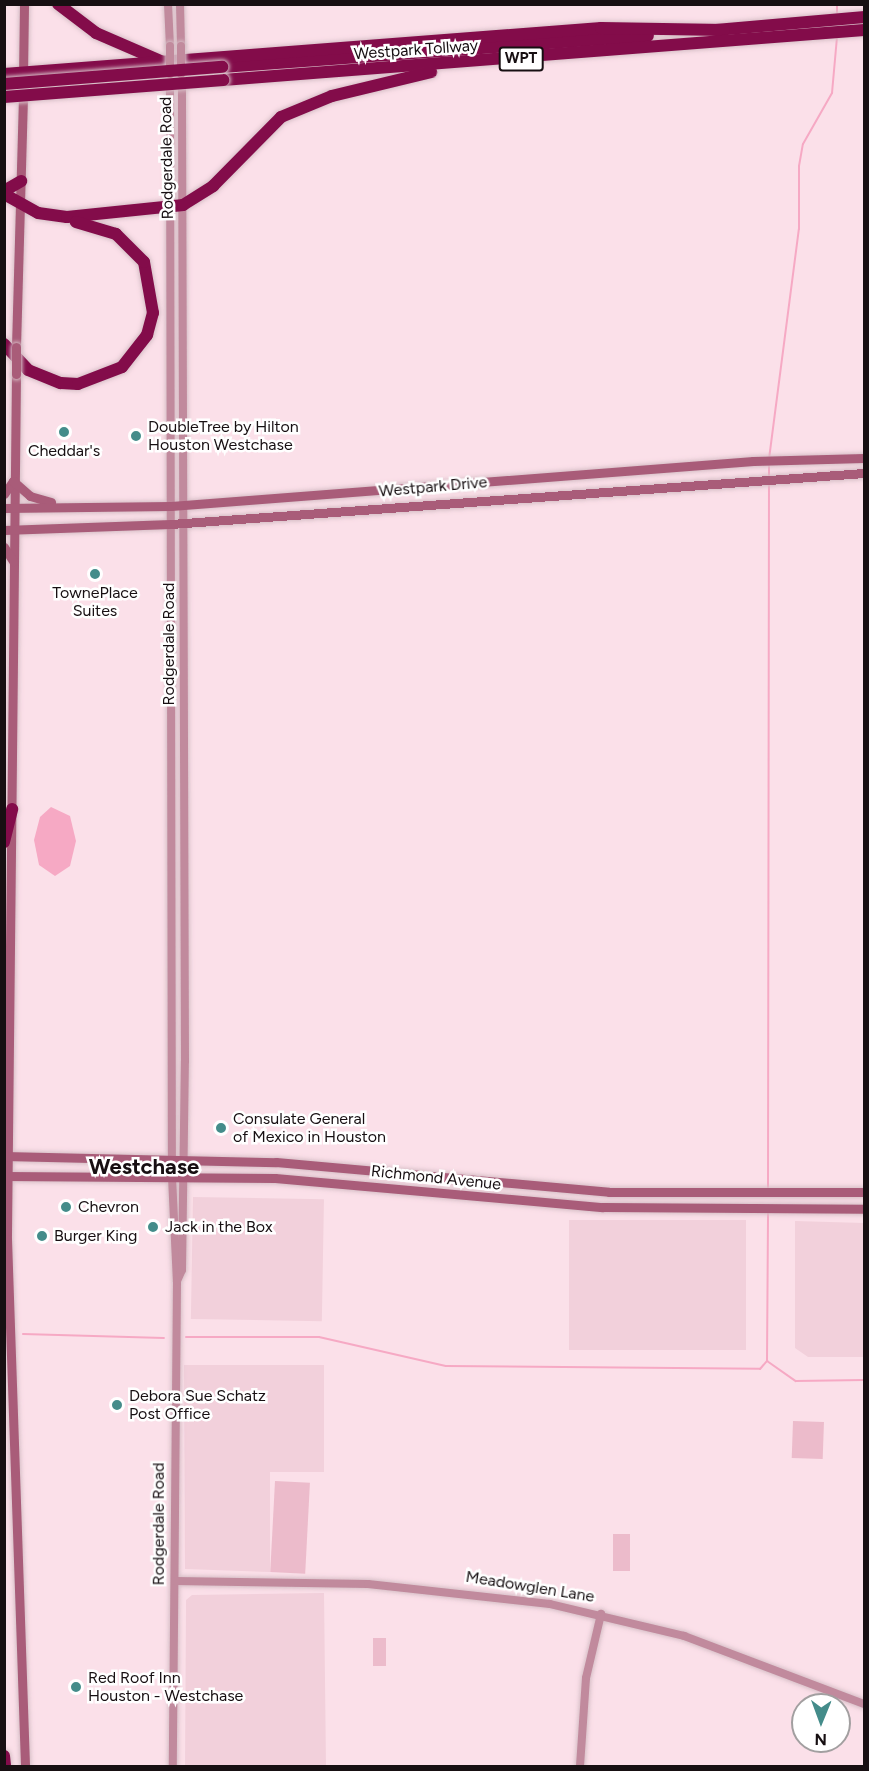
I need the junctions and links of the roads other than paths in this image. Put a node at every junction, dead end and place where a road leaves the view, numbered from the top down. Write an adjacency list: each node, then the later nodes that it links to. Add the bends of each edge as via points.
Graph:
1 (24, 4): 12 (main road)
2 (58, 4): 11 (highway, via 96,33)
3 (168, 4): 19 (street, Rodgerdale Road, bridge)
4 (175, 4): 8 (street)
5 (180, 4): 8 (street, Rodgerdale Road)
6 (861, 24): 7 (highway, Westpark Tollway / WPT)
7 (818, 28): 9 (highway, Westpark Tollway / WPT); 10 (highway, Westpark Tollway / WPT)
8 (181, 30): 19 (street, Rodgerdale Road, bridge)
9 (724, 30): 11 (highway, via 601,28); 13 (highway, Westpark Tollway / WPT)
10 (497, 61): 13 (highway, Westpark Tollway / WPT); 19 (highway, via 391,79 294,110 263,130 222,177)
11 (163, 62): 12 (highway)
12 (23, 73): 14 (highway); 16 (main road)
13 (223, 74): 14 (highway, Westpark Tollway / WPT, bridge); 15 (highway, Westpark Tollway / WPT, bridge)
14 (6, 77)
15 (4, 97)
16 (21, 181): 17 (highway); 18 (main road)
17 (6, 193): 18 (highway)
18 (21, 204): 20 (highway); 23 (main road)
19 (177, 206): 20 (highway); 21 (street, Rodgerdale Road); 22 (street, Rodgerdale Road)
20 (67, 217): 23 (highway, via 102,227 137,251 151,284 153,313 147,335 122,367 78,384 61,383 28,370)
21 (173, 314): 22 (street); 30 (street, Rodgerdale Road)
22 (184, 314): 29 (street, Rodgerdale Road)
23 (10, 345): 26 (main road, bridge, via 16,374)
24 (864, 458): 29 (main road, Westpark Drive, via 753,461)
25 (864, 473): 32 (main road, Westpark Drive, via 748,478)
26 (13, 481): 27 (main road); 28 (main road, via 30,496); 31 (main road)
27 (4, 494)
28 (59, 505): 30 (main road, Westpark Drive); 31 (main road, Westpark Drive)
29 (184, 505): 30 (main road, Westpark Drive); 32 (street, Rodgerdale Road)
30 (171, 507): 33 (street, Rodgerdale Road)
31 (9, 508): 34 (main road)
32 (184, 523): 33 (main road, Westpark Drive); 38 (street, Rodgerdale Road)
33 (171, 524): 34 (main road, Westpark Drive); 37 (street, Rodgerdale Road)
34 (9, 529): 36 (main road)
35 (4, 547): 36 (main road)
36 (13, 561): 41 (main road)
37 (172, 653): 38 (street); 39 (street, Rodgerdale Road)
38 (184, 653): 40 (street, Rodgerdale Road)
39 (172, 749): 40 (street); 44 (street, Rodgerdale Road)
40 (183, 750): 43 (street, Rodgerdale Road)
41 (12, 810): 42 (highway); 49 (main road)
42 (4, 842)
43 (182, 855): 44 (street); 46 (street, Rodgerdale Road)
44 (172, 856): 45 (street, Rodgerdale Road)
45 (172, 942): 46 (street); 47 (street, Rodgerdale Road)
46 (183, 942): 48 (street, Rodgerdale Road)
47 (172, 1057): 48 (street); 51 (street, Rodgerdale Road)
48 (185, 1060): 52 (street, Rodgerdale Road)
49 (7, 1130): 50 (main road)
50 (7, 1156): 51 (main road, Richmond Avenue); 55 (main road)
51 (172, 1160): 52 (main road, Richmond Avenue); 56 (street, Rodgerdale Road)
52 (184, 1161): 53 (main road, Richmond Avenue); 57 (street, Rodgerdale Road)
53 (276, 1162): 54 (main road, Richmond Avenue); 58 (main road)
54 (381, 1172): 59 (main road, Richmond Avenue); 60 (main road)
55 (7, 1176): 56 (main road, Richmond Avenue); 68 (main road)
56 (172, 1177): 57 (main road, Richmond Avenue); 69 (street, Rodgerdale Road)
57 (183, 1177): 58 (main road, Richmond Avenue); 69 (street, Rodgerdale Road, via 182,1270)
58 (274, 1178): 60 (main road, Richmond Avenue)
59 (487, 1181): 62 (main road, Richmond Avenue); 64 (main road)
60 (379, 1187): 64 (main road, Richmond Avenue)
61 (696, 1191): 62 (main road, Richmond Avenue); 63 (main road, Richmond Avenue); 66 (main road)
62 (609, 1192): 65 (main road)
63 (864, 1192)
64 (485, 1199): 65 (main road, Richmond Avenue)
65 (603, 1207): 66 (main road, Richmond Avenue)
66 (697, 1209): 67 (main road, Richmond Avenue)
67 (864, 1209)
68 (6, 1235): 75 (main road)
69 (177, 1282): 70 (street, Rodgerdale Road)
70 (175, 1581): 71 (street, Meadowglen Lane, via 445,1589); 76 (street, Rodgerdale Road)
71 (601, 1614): 72 (street, Meadowglen Lane, via 730,1651); 77 (street, via 585,1689)
72 (864, 1704)
73 (4, 1756): 74 (highway)
74 (5, 1767)
75 (25, 1767)
76 (173, 1767)
77 (580, 1767)

